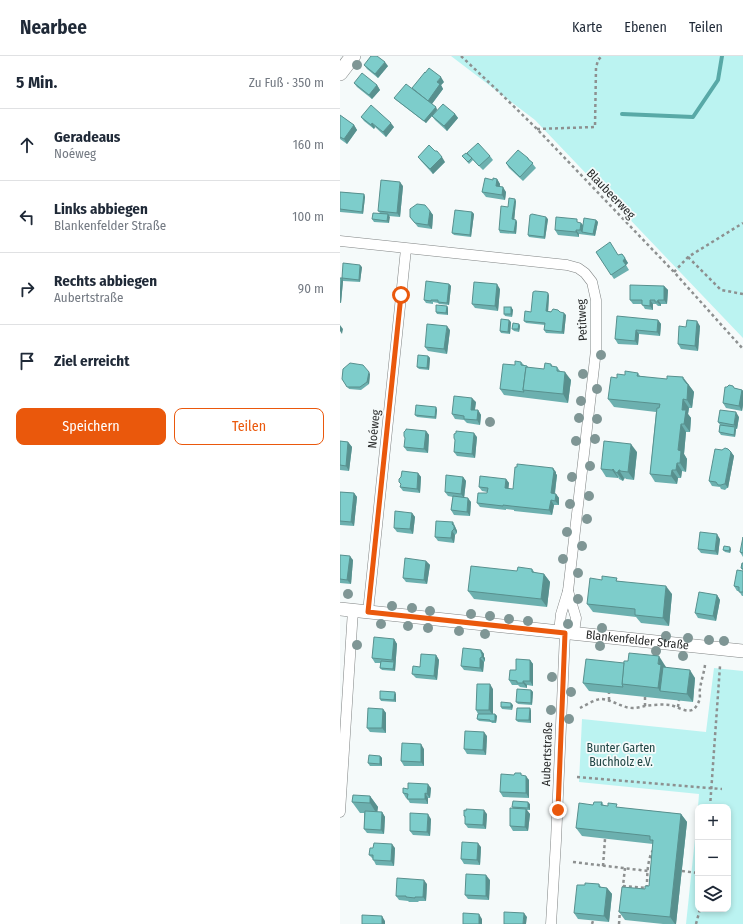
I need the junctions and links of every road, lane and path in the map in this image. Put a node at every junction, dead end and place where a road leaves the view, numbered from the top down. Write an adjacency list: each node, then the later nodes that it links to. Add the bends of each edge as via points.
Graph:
1 (353, 56): 4 (main road)
2 (461, 56): 5 (path, Blaubeerweg)
3 (602, 56): 5 (path, via 596,68 595,126)
4 (340, 73)
5 (537, 129): 10 (path, Blaubeerweg)
6 (743, 223): 9 (path)
7 (340, 241): 8 (street, Petitweg)
8 (406, 249): 13 (street, Petitweg, via 567,265 578,268 592,282 596,300 596,350); 15 (street, Noéweg)
9 (688, 257): 10 (path); 11 (path, via 720,290)
10 (674, 272): 12 (path, Blaubeerweg)
11 (743, 294)
12 (743, 349)
13 (568, 591): 16 (street, Petitweg, via 561,614); 16 (street, Petitweg, via 576,618)
14 (346, 610): 15 (street, Blankenfelder Straße); 31 (street)
15 (368, 612): 16 (street, Blankenfelder Straße)
16 (566, 633): 17 (street, Blankenfelder Straße); 47 (street, Aubertstraße)
17 (743, 651)
18 (705, 665): 25 (path, via 697,705 690,710)
19 (720, 666): 28 (path)
20 (610, 693): 22 (path)
21 (646, 697): 24 (path)
22 (609, 700): 24 (path, via 624,707); 26 (path, via 598,700)
23 (679, 700): 25 (path)
24 (645, 706): 25 (path)
25 (678, 707)
26 (580, 708)
27 (577, 777): 28 (path)
28 (711, 788): 29 (path); 30 (path)
29 (722, 790)
30 (710, 804)
31 (340, 812)
32 (605, 839): 35 (path)
33 (656, 848): 39 (path, via 650,853)
34 (573, 862): 35 (path)
35 (603, 866): 36 (path)
36 (625, 868): 39 (path); 41 (path)
37 (657, 868): 39 (path)
38 (682, 870): 40 (path)
39 (648, 871): 42 (path)
40 (695, 872)
41 (623, 886): 42 (path); 43 (path)
42 (647, 888): 44 (path)
43 (622, 891)
44 (651, 894)
45 (621, 904): 48 (path)
46 (699, 912): 49 (path)
47 (551, 924)
48 (619, 924)
49 (696, 924)

